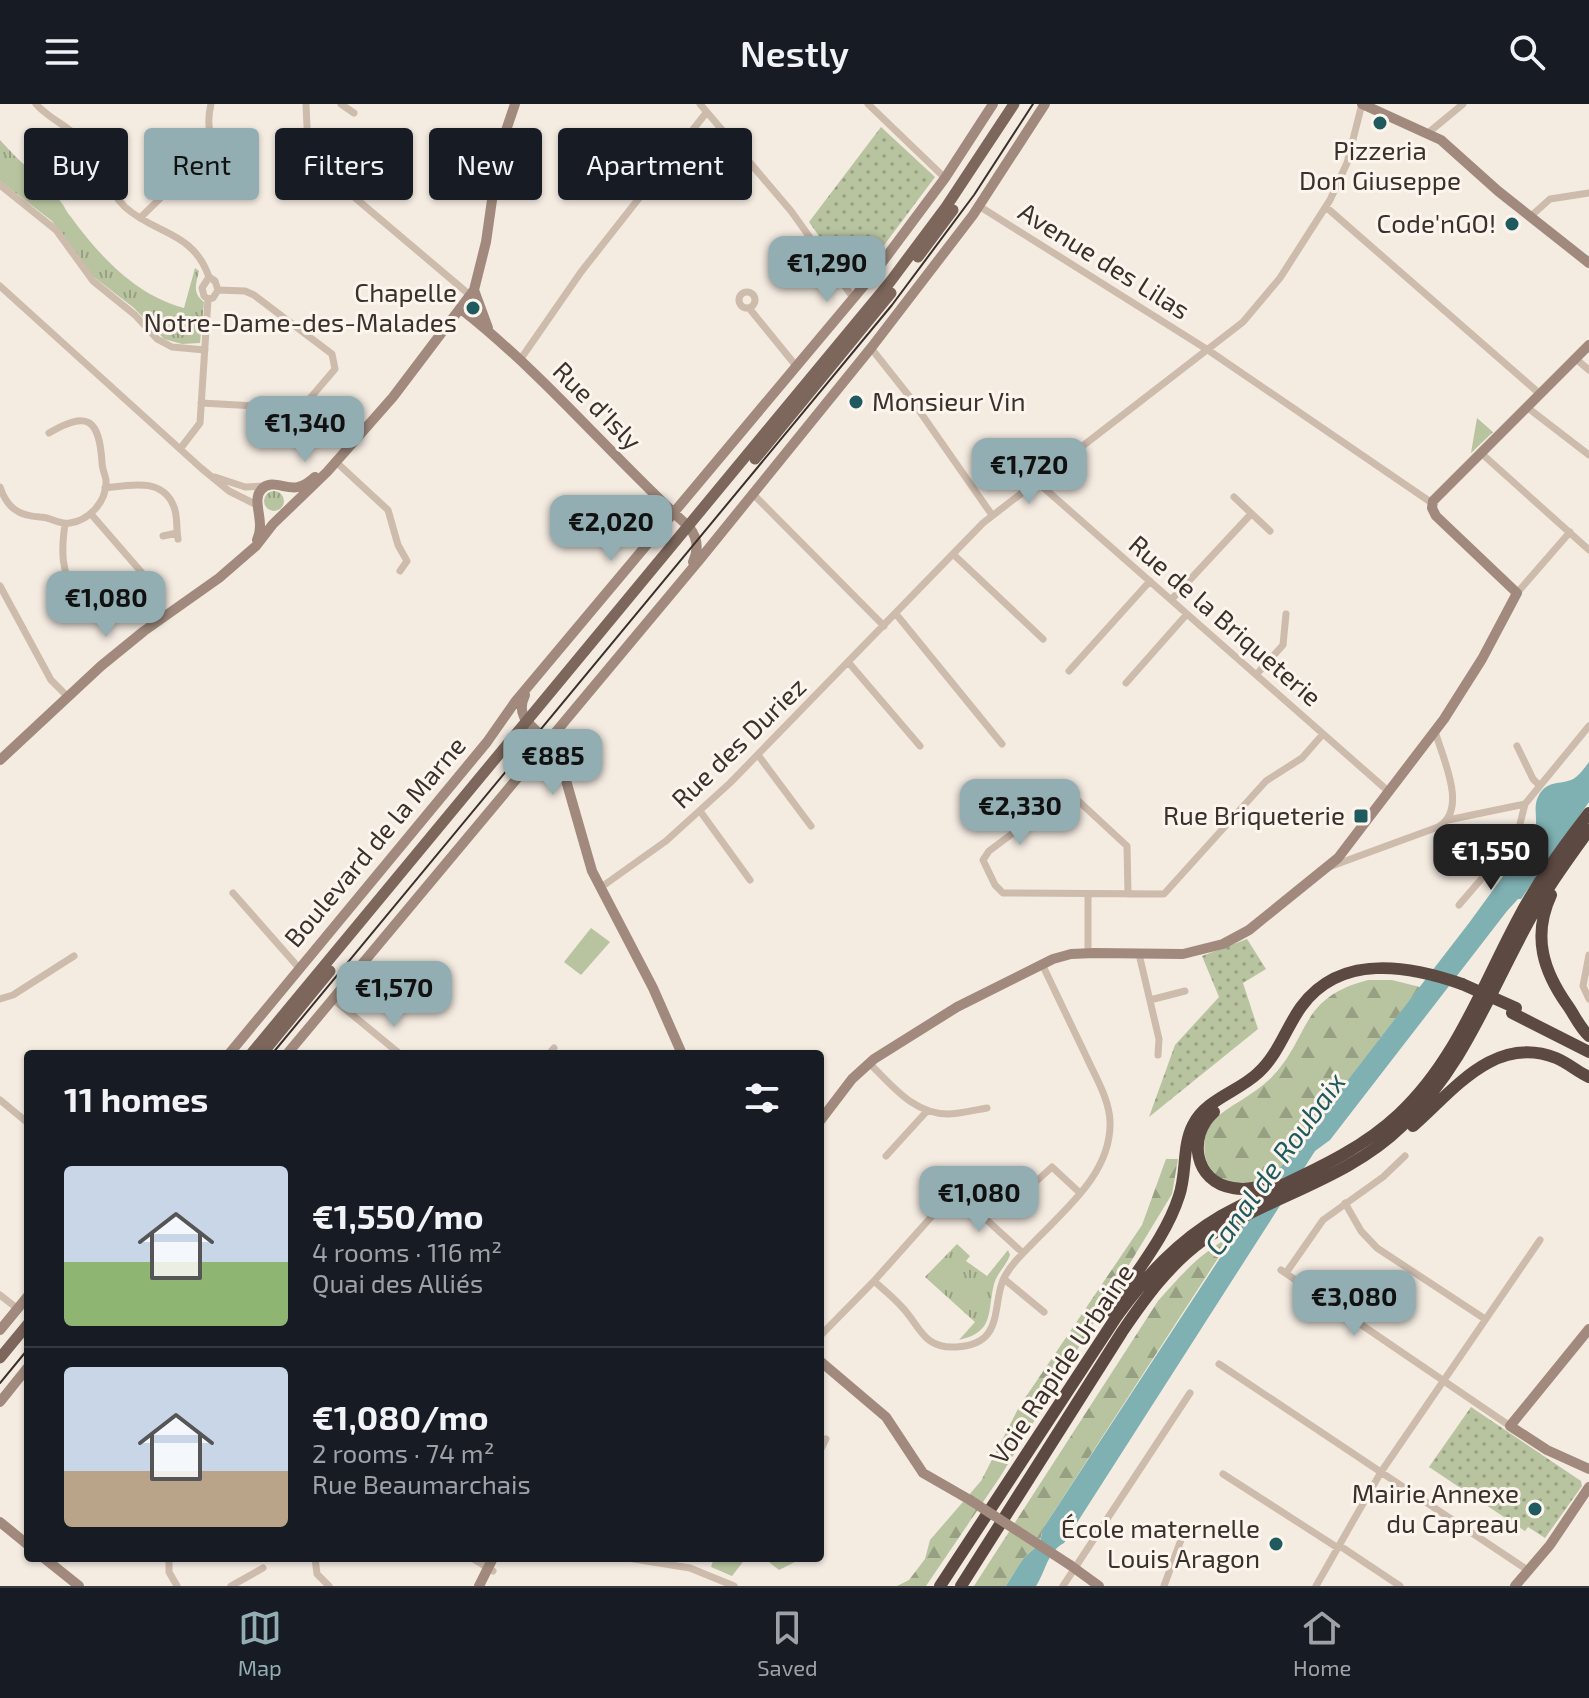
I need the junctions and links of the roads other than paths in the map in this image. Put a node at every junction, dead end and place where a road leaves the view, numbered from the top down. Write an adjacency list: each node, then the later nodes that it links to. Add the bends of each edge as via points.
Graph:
1 (211, 104): 16 (street)
2 (306, 104): 30 (street, via 308,148 321,169)
3 (341, 104): 14 (street)
4 (515, 104): 30 (street, via 499,151)
5 (700, 104): 15 (street)
6 (868, 104): 18 (street)
7 (993, 104): 18 (street, Boulevard de la Marne)
8 (1014, 104): 66 (main road, Boulevard de la Marne, via 890,282 700,514)
9 (1022, 104): 66 (main road, Boulevard de la Marne, via 895,288)
10 (1045, 104): 22 (street)
11 (1362, 104): 17 (street); 23 (street, Rue des Duriez, via 1345,168)
12 (1463, 104): 17 (street)
13 (40, 105): 25 (street, via 83,141 111,191)
14 (354, 113)
15 (706, 113): 32 (street, via 791,211); 41 (street, via 581,272)
16 (208, 128)
17 (1428, 133): 24 (street)
18 (945, 178): 32 (street, Boulevard de la Marne)
19 (0, 185): 38 (street, via 51,225 88,277 157,339 176,348)
20 (1589, 193): 24 (street, via 1550,199)
21 (158, 200): 25 (street)
22 (979, 206): 37 (street); 39 (street, Avenue des Lilas)
23 (1326, 207): 39 (street, Rue des Duriez, via 1275,284 1240,326); 44 (street)
24 (1531, 216): 26 (street)
25 (140, 218): 27 (street, via 191,246)
26 (1589, 263)
27 (209, 277): 29 (street); 31 (street, via 202,288)
28 (0, 286): 48 (street)
29 (218, 290): 31 (street); 45 (street, via 254,295 332,354 335,369 306,403 295,408)
30 (473, 293): 34 (street); 35 (street, Rue d'Isly)
31 (208, 299): 38 (street)
32 (854, 299): 42 (street, Boulevard de la Marne)
33 (749, 308): 42 (street)
34 (461, 309): 35 (street, Rue d'Isly); 51 (street)
35 (491, 332): 41 (street, Rue d'Isly)
36 (1589, 345): 40 (street)
37 (871, 348): 58 (street); 65 (street)
38 (205, 350): 45 (street)
39 (1208, 350): 53 (street, Rue des Duriez); 60 (street, Avenue des Lilas)
40 (1576, 359): 43 (street); 44 (street)
41 (520, 360): 66 (street, Rue d'Isly)
42 (797, 367): 66 (street, Boulevard de la Marne)
43 (1589, 370)
44 (1540, 394): 46 (street)
45 (201, 403): 48 (street, via 199,427)
46 (1528, 408): 49 (street); 50 (street)
47 (49, 433): 57 (street, via 77,420 92,426 100,440)
48 (180, 449): 52 (street)
49 (1481, 453): 60 (street); 69 (street)
50 (1589, 455)
51 (335, 461): 54 (street, via 299,487); 62 (street); 74 (street, via 388,510)
52 (210, 475): 55 (street, via 245,487); 61 (street)
53 (1036, 481): 65 (street, Rue des Duriez); 77 (street, Rue de la Briqueterie)
54 (279, 485): 55 (street); 62 (street, via 289,496)
55 (266, 486): 61 (street, via 258,494)
56 (0, 487): 67 (street, via 19,513)
57 (105, 488): 63 (street); 70 (street, via 144,484 161,490 175,507 177,536)
58 (752, 493): 79 (street); 89 (street)
59 (1234, 497): 64 (street)
60 (1432, 503): 80 (street, via 1436,516)
61 (258, 507): 62 (street, via 270,517); 72 (street, via 260,534)
62 (285, 512): 72 (street)
63 (91, 514): 67 (street); 88 (street, via 143,574 142,604)
64 (1251, 514): 68 (street); 82 (street)
65 (992, 515): 73 (street, Rue des Duriez)
66 (684, 523): 79 (street, via 697,544 696,556); 95 (street, Boulevard de la Marne, via 646,547); 97 (main road, Boulevard de la Marne)
67 (65, 524): 81 (street, via 63,564)
68 (1270, 531)
69 (1570, 532): 71 (street); 80 (street)
70 (163, 536)
71 (1589, 550)
72 (247, 554): 88 (street)
73 (953, 554): 84 (street, Rue des Duriez); 90 (street)
74 (407, 561): 75 (street); 76 (street)
75 (416, 567)
76 (400, 571)
77 (1150, 581): 82 (street, Rue de la Briqueterie); 92 (street)
78 (0, 586): 96 (street, via 51,680)
79 (673, 588): 101 (street)
80 (1517, 593): 99 (street)
81 (77, 596): 83 (street); 87 (street)
82 (1171, 600): 85 (street, Rue de la Briqueterie)
83 (99, 604)
84 (896, 614): 89 (street, Rue des Duriez); 102 (street)
85 (1187, 614): 93 (street, Rue de la Briqueterie); 94 (street)
86 (1286, 614): 93 (street, via 1283,645)
87 (79, 617)
88 (154, 624): 96 (street)
89 (884, 626): 91 (street, Rue des Duriez)
90 (1043, 639)
91 (849, 663): 103 (street); 105 (street, Rue des Duriez)
92 (1069, 671)
93 (1256, 675): 100 (street, Rue de la Briqueterie)
94 (1126, 683)
95 (528, 689): 97 (street, via 521,708); 127 (street, Boulevard de la Marne)
96 (67, 696): 106 (street)
97 (529, 725): 101 (street); 137 (main road, Boulevard de la Marne); 138 (main road, Boulevard de la Marne)
98 (1589, 726): 107 (street)
99 (1435, 731): 108 (street); 112 (street, via 1453,799)
100 (1323, 734): 108 (street, Rue de la Briqueterie); 120 (street, via 1302,758 1266,781 1167,892)
101 (551, 738): 117 (street); 131 (street)
102 (1002, 744)
103 (920, 746)
104 (1517, 746): 107 (street)
105 (758, 755): 110 (street, Rue des Duriez); 113 (street)
106 (0, 760)
107 (1539, 785): 109 (street)
108 (1388, 791): 115 (street)
109 (1525, 804): 112 (street); 121 (street, via 1511,845)
110 (700, 811): 116 (street); 117 (street, Rue des Duriez)
111 (1589, 813): 149 (highway, Voie Rapide Urbaine, via 1529,899 1449,1052)
112 (1448, 820): 115 (street)
113 (811, 826)
114 (1589, 830): 135 (highway, via 1549,897 1540,934 1550,978); 154 (highway, via 1538,904 1447,1075 1398,1130)
115 (1327, 868): 123 (street, via 1229,941 1183,954)
116 (750, 880)
117 (600, 888): 141 (street)
118 (233, 893): 127 (street)
119 (1088, 894): 120 (street); 120 (street, via 1003,893 984,866 984,857 1060,798 1072,795 1127,846); 122 (street)
120 (1128, 894)
121 (1459, 905)
122 (1088, 953): 123 (street); 126 (street)
123 (1139, 954): 133 (street)
124 (1589, 955): 132 (street, via 1583,986)
125 (74, 956): 130 (street)
126 (1042, 964): 144 (street, via 942,1016); 158 (street, via 1109,1113 1104,1156)
127 (299, 968): 136 (street, Boulevard de la Marne)
128 (1403, 972): 134 (highway); 149 (highway, via 1361,977 1329,990 1309,1009 1268,1074 1206,1119 1197,1146 1203,1169 1219,1184 1250,1189 1345,1148); 185 (highway, via 1363,969 1325,984 1302,1005 1260,1072 1200,1113 1189,1133 1185,1173 1164,1229 1046,1414)
129 (1185, 991): 133 (street)
130 (0, 999)
131 (333, 999): 139 (street); 140 (street)
132 (1589, 999)
133 (1150, 1000): 143 (street)
134 (1514, 1010): 135 (highway); 142 (highway)
135 (1589, 1039)
136 (232, 1050)
137 (254, 1050)
138 (265, 1050)
139 (290, 1050)
140 (395, 1050)
141 (680, 1050)
142 (1589, 1052)
143 (1158, 1055)
144 (869, 1063): 148 (street, via 905,1099); 150 (street)
145 (1589, 1077): 154 (highway, via 1549,1056 1515,1053 1496,1058 1465,1076 1394,1142)
146 (0, 1100): 151 (street)
147 (987, 1108): 148 (street, via 953,1114)
148 (927, 1111): 152 (street)
149 (1401, 1112): 185 (highway, Voie Rapide Urbaine, via 1361,1144 1195,1234 1149,1274)
150 (824, 1116)
151 (24, 1120)
152 (886, 1156)
153 (1405, 1156): 159 (street)
154 (1343, 1172): 210 (highway, Voie Rapide Urbaine, via 1253,1211 1176,1263 1136,1311)
155 (966, 1178): 157 (street)
156 (1031, 1186): 158 (street, via 1052,1167)
157 (955, 1191): 161 (street); 163 (street)
158 (1080, 1193): 161 (street)
159 (1345, 1203): 168 (street, via 1377,1248); 179 (street, via 1323,1220 1283,1272)
160 (1540, 1240): 168 (street)
161 (1023, 1253): 162 (street)
162 (1004, 1279): 163 (street, via 994,1324 978,1341 957,1347 935,1344 922,1335 902,1306); 167 (street)
163 (874, 1281): 172 (street)
164 (0, 1295): 166 (street)
165 (24, 1301): 166 (street)
166 (18, 1309): 171 (street)
167 (1044, 1312)
168 (1485, 1319): 179 (street)
169 (24, 1329): 174 (main road)
170 (1589, 1329): 182 (street)
171 (0, 1330)
172 (824, 1332)
173 (24, 1341): 177 (main road)
174 (0, 1358)
175 (824, 1364): 199 (street, bridge, via 881,1411 923,1473)
176 (1219, 1364): 187 (street)
177 (0, 1370)
178 (24, 1372): 181 (street)
179 (1444, 1380): 182 (street); 187 (street)
180 (1190, 1393): 199 (street)
181 (0, 1402)
182 (1510, 1426): 186 (street)
183 (826, 1439): 184 (street)
184 (824, 1443)
185 (1031, 1448): 209 (highway, Voie Rapide Urbaine)
186 (1589, 1469)
187 (1381, 1472): 193 (street); 201 (street)
188 (1223, 1474): 193 (street)
189 (1589, 1487): 201 (street)
190 (0, 1522): 192 (street)
191 (1170, 1532): 213 (street, via 1182,1537)
192 (24, 1542)
193 (1339, 1547): 214 (street); 215 (street)
194 (49, 1562): 202 (street)
195 (169, 1562): 203 (street)
196 (316, 1562): 205 (street, via 317,1574)
197 (670, 1562): 208 (street)
198 (491, 1566): 206 (street); 207 (street)
199 (1072, 1567): 211 (street); 212 (street)
200 (263, 1568): 204 (street)
201 (1529, 1571): 216 (street)
202 (79, 1586)
203 (177, 1586)
204 (231, 1586)
205 (329, 1586)
206 (479, 1586)
207 (486, 1586)
208 (734, 1586)
209 (940, 1586)
210 (961, 1586)
211 (1063, 1586)
212 (1099, 1586)
213 (1164, 1586)
214 (1316, 1586)
215 (1400, 1586)
216 (1515, 1586)

